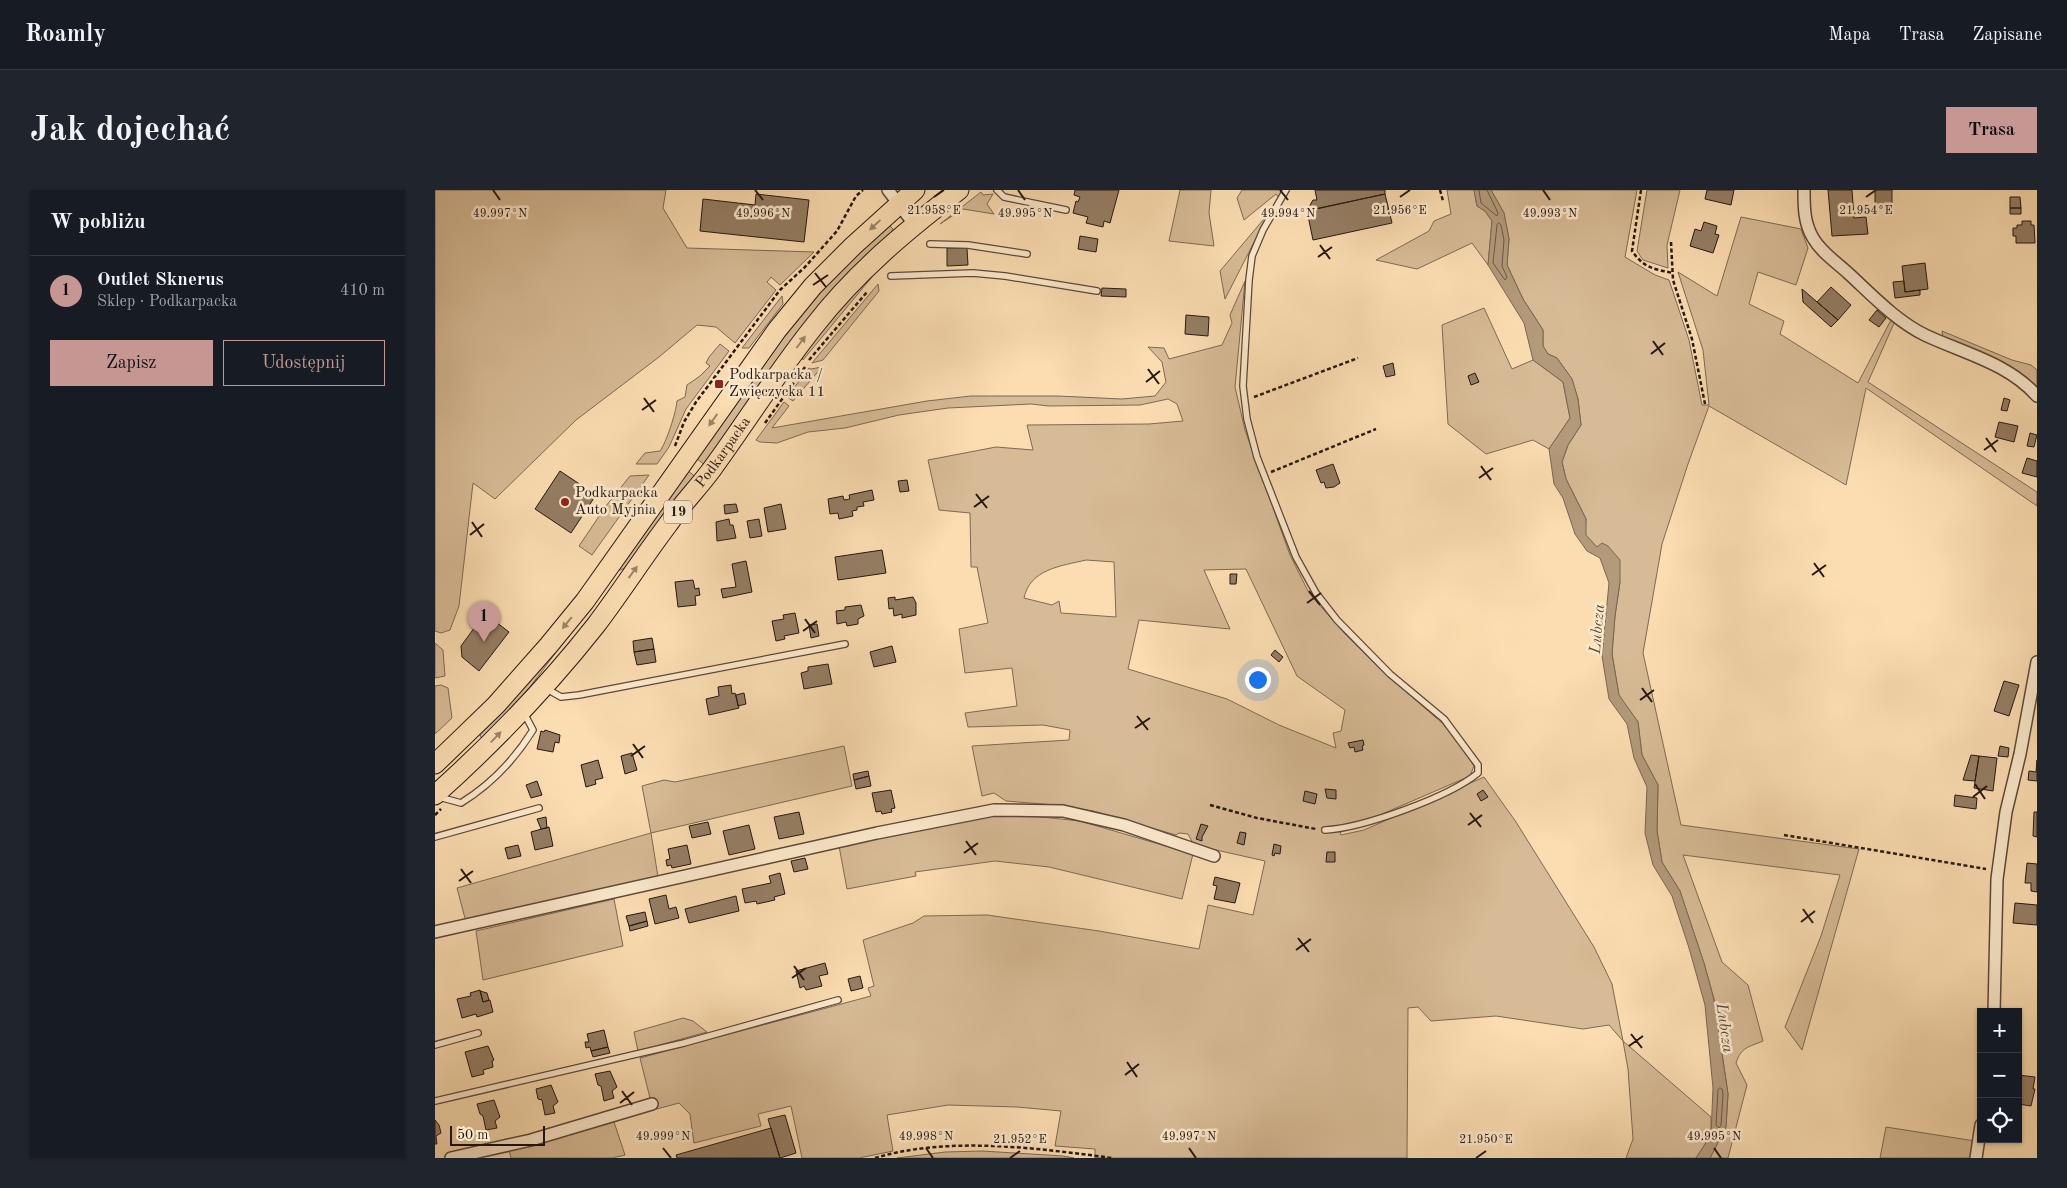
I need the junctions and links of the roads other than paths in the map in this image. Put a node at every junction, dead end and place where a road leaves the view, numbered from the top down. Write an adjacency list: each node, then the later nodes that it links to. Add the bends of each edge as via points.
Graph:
1 (915, 190): 6 (highway, Podkarpacka / 19)
2 (959, 190): 8 (highway, Podkarpacka / 19)
3 (997, 190): 7 (lane, via 1004,197)
4 (1286, 190): 24 (lane, via 1252,256 1243,386 1247,419 1263,475 1296,557 1316,593 1337,620 1390,674 1444,719 1478,765 1479,773 1449,790 1375,820 1339,830)
5 (1804, 190): 13 (street, via 1805,218 1813,238 1859,284 1921,333 1987,360 2019,378)
6 (893, 197): 8 (street); 14 (highway, Podkarpacka / 19, one-way to 14, via 777,330)
7 (1066, 210)
8 (914, 224): 15 (highway, Podkarpacka / 19, one-way to 8, via 733,441 816,323)
9 (929, 244): 10 (lane, via 968,245)
10 (1027, 254)
11 (891, 276): 12 (lane, via 973,273)
12 (1097, 292)
13 (2037, 396)
14 (601, 578): 15 (highway, via 612,576 614,581 593,608); 20 (highway, Podkarpacka / 19, one-way to 20, via 549,646)
15 (596, 624): 18 (highway, Podkarpacka / 19)
16 (845, 644): 18 (lane, via 579,695 561,697)
17 (2037, 662): 29 (street, via 2006,812 1998,871)
18 (543, 687): 19 (highway, Podkarpacka / 19)
19 (522, 709): 22 (highway, Podkarpacka / 19, one-way to 19); 22 (lane, via 533,730 520,750 479,792 461,803 448,801)
20 (465, 735): 21 (highway, Podkarpacka / 19); 22 (highway, via 474,737 475,743 454,764)
21 (435, 764)
22 (439, 791)
23 (539, 808): 25 (lane)
24 (1325, 830)
25 (435, 838)
26 (1214, 856): 27 (street, via 1124,825 1063,811 994,810)
27 (435, 932)
28 (838, 1000): 32 (lane, via 683,1043)
29 (1994, 1008)
30 (478, 1033): 31 (lane)
31 (435, 1045)
32 (435, 1101)
33 (652, 1104): 35 (street, via 531,1140)
34 (1978, 1143): 36 (street)
35 (451, 1158)
36 (1976, 1158)

